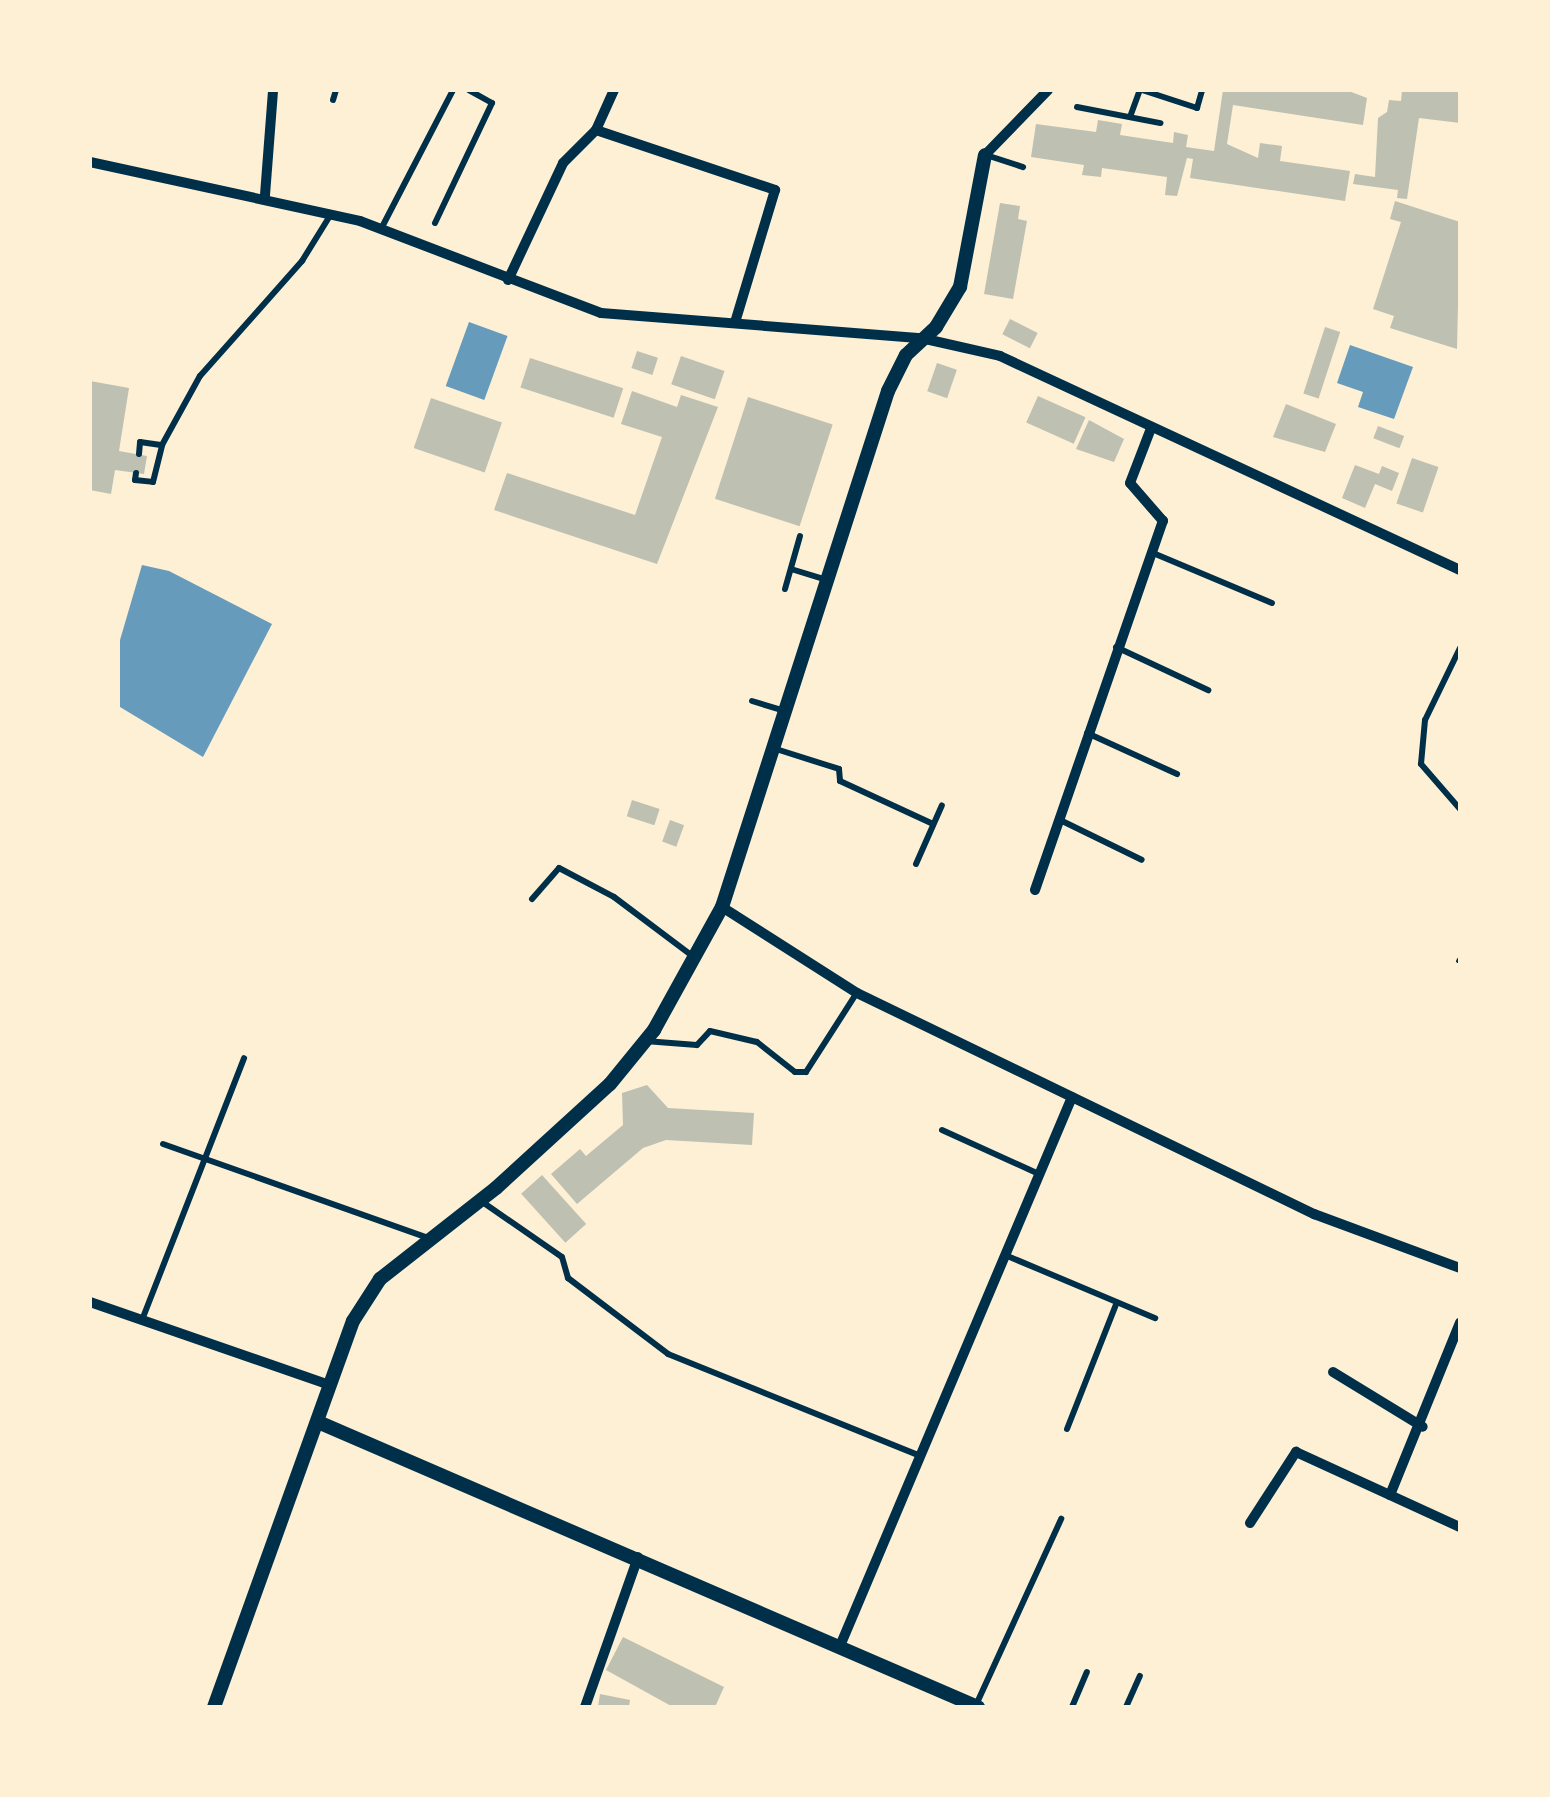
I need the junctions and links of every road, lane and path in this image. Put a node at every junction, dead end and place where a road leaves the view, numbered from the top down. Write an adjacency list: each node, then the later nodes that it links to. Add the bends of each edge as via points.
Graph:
1 (273, 90): 17 (street)
2 (336, 90): 9 (lane)
3 (452, 90): 20 (lane)
4 (469, 90): 19 (lane, via 492,103)
5 (614, 90): 13 (street)
6 (1141, 90): 7 (lane, via 1197,108); 11 (lane)
7 (1202, 90)
8 (1040, 92): 14 (street)
9 (334, 100)
10 (1078, 108): 11 (lane)
11 (1130, 117): 12 (lane)
12 (1160, 123)
13 (596, 130): 21 (street, via 563,163); 22 (street, via 775,190)
14 (985, 155): 16 (lane); 23 (street, via 960,287 936,328)
15 (90, 162): 17 (street)
16 (1023, 167)
17 (266, 196): 18 (street)
18 (332, 214): 20 (street); 25 (lane, via 302,261 208,366)
19 (435, 223)
20 (381, 229): 21 (street)
21 (508, 280): 22 (street, via 601,312)
22 (736, 319): 23 (street)
23 (921, 338): 24 (street, via 1000,356); 32 (street, via 888,391)
24 (1150, 431): 29 (street, via 1130,483 1160,512); 31 (street)
25 (162, 445): 26 (lane, via 140,442); 27 (lane, via 153,482 135,480)
26 (138, 454)
27 (136, 473)
28 (800, 536): 30 (lane)
29 (1151, 552): 34 (lane); 35 (street)
30 (791, 569): 32 (lane); 33 (lane)
31 (1460, 570)
32 (828, 580): 39 (street)
33 (785, 589)
34 (1272, 603)
35 (1115, 646): 37 (lane); 40 (street)
36 (1460, 648): 44 (lane, via 1424,720 1421,764)
37 (1208, 690)
38 (752, 701): 39 (lane)
39 (788, 712): 41 (street)
40 (1085, 732): 42 (lane); 45 (street)
41 (776, 749): 46 (lane, via 839,768 840,781); 51 (street)
42 (1177, 774)
43 (942, 805): 46 (lane)
44 (1460, 809)
45 (1058, 819): 47 (lane); 49 (street)
46 (934, 824): 48 (lane)
47 (1142, 860)
48 (916, 864)
49 (1035, 890)
50 (532, 900): 52 (lane, via 558,868 614,897)
51 (722, 907): 52 (street); 53 (street)
52 (694, 957): 54 (street)
53 (857, 993): 54 (lane, via 806,1072 794,1072 757,1042 710,1031 697,1045); 56 (street)
54 (645, 1040): 61 (street, via 573,1122)
55 (244, 1058): 59 (lane)
56 (1072, 1096): 60 (street); 64 (street, via 1314,1214)
57 (942, 1130): 60 (lane)
58 (163, 1144): 59 (lane)
59 (205, 1159): 62 (lane); 68 (lane)
60 (1039, 1174): 63 (street)
61 (480, 1200): 62 (street); 75 (lane, via 562,1257 568,1278 668,1354)
62 (428, 1238): 71 (street, via 380,1280 353,1320)
63 (1005, 1255): 66 (lane); 75 (street)
64 (1460, 1268)
65 (90, 1302): 68 (street)
66 (1116, 1302): 67 (lane); 74 (lane)
67 (1154, 1318)
68 (142, 1320): 71 (street)
69 (1460, 1323): 73 (street)
70 (1333, 1372): 73 (street)
71 (330, 1385): 72 (street)
72 (318, 1422): 80 (street); 85 (street)
73 (1423, 1427): 76 (street)
74 (1067, 1429)
75 (921, 1456): 81 (street)
76 (1390, 1495): 78 (street, via 1296,1452); 79 (street)
77 (1061, 1520): 84 (lane)
78 (1250, 1522)
79 (1460, 1527)
80 (638, 1557): 81 (street); 86 (street)
81 (840, 1646): 84 (street)
82 (1088, 1672): 87 (lane)
83 (1140, 1676): 88 (lane)
84 (976, 1706)
85 (214, 1707)
86 (585, 1707)
87 (1072, 1707)
88 (1126, 1707)

